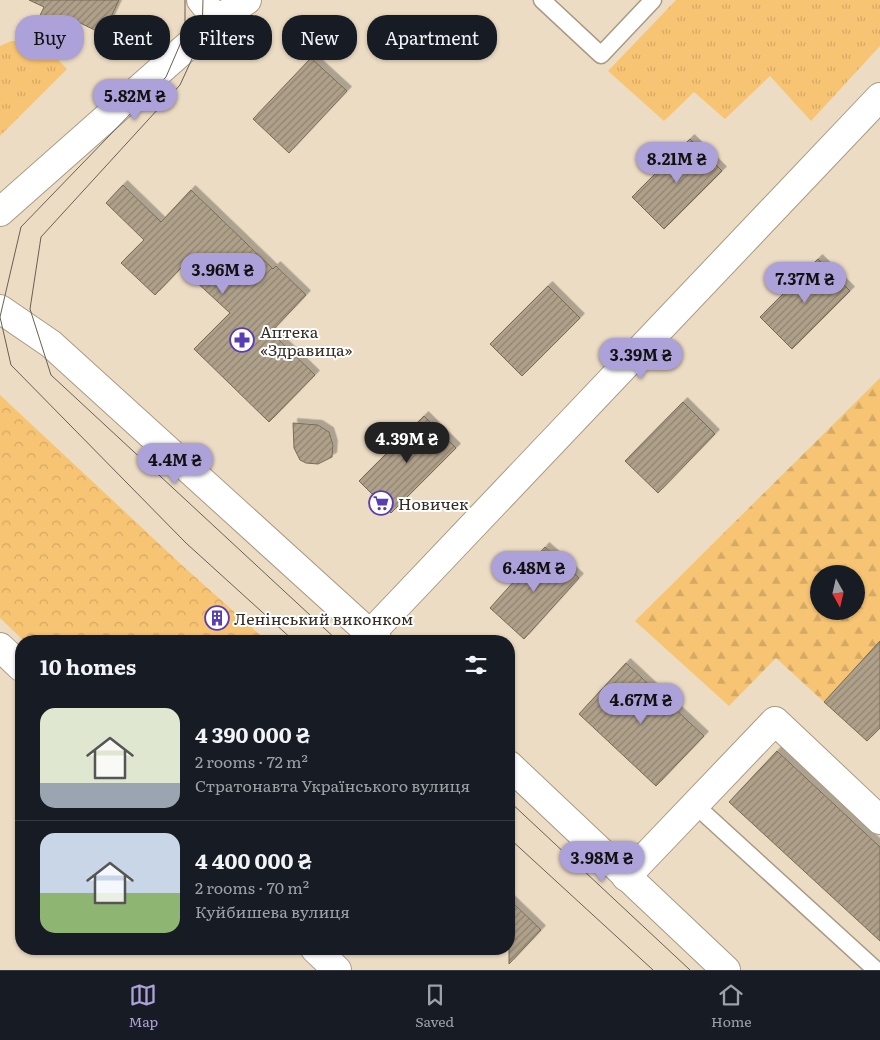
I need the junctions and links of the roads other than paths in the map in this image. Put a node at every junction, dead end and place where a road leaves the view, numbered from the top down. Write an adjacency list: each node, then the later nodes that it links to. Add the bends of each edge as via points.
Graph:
1 (247, 0): 4 (street)
2 (542, 0): 3 (lane, via 600,55)
3 (653, 0)
4 (209, 10): 6 (street)
5 (880, 97): 9 (street)
6 (0, 212)
7 (0, 309): 8 (street, via 51,344)
8 (371, 635)
9 (377, 635)
10 (0, 647): 11 (street)
11 (15, 661)
12 (515, 771): 15 (street)
13 (694, 804): 14 (street, via 775,721); 15 (street); 19 (lane)
14 (880, 820)
15 (626, 877): 18 (street)
16 (321, 955): 17 (street)
17 (337, 970)
18 (726, 970)
19 (876, 970)

